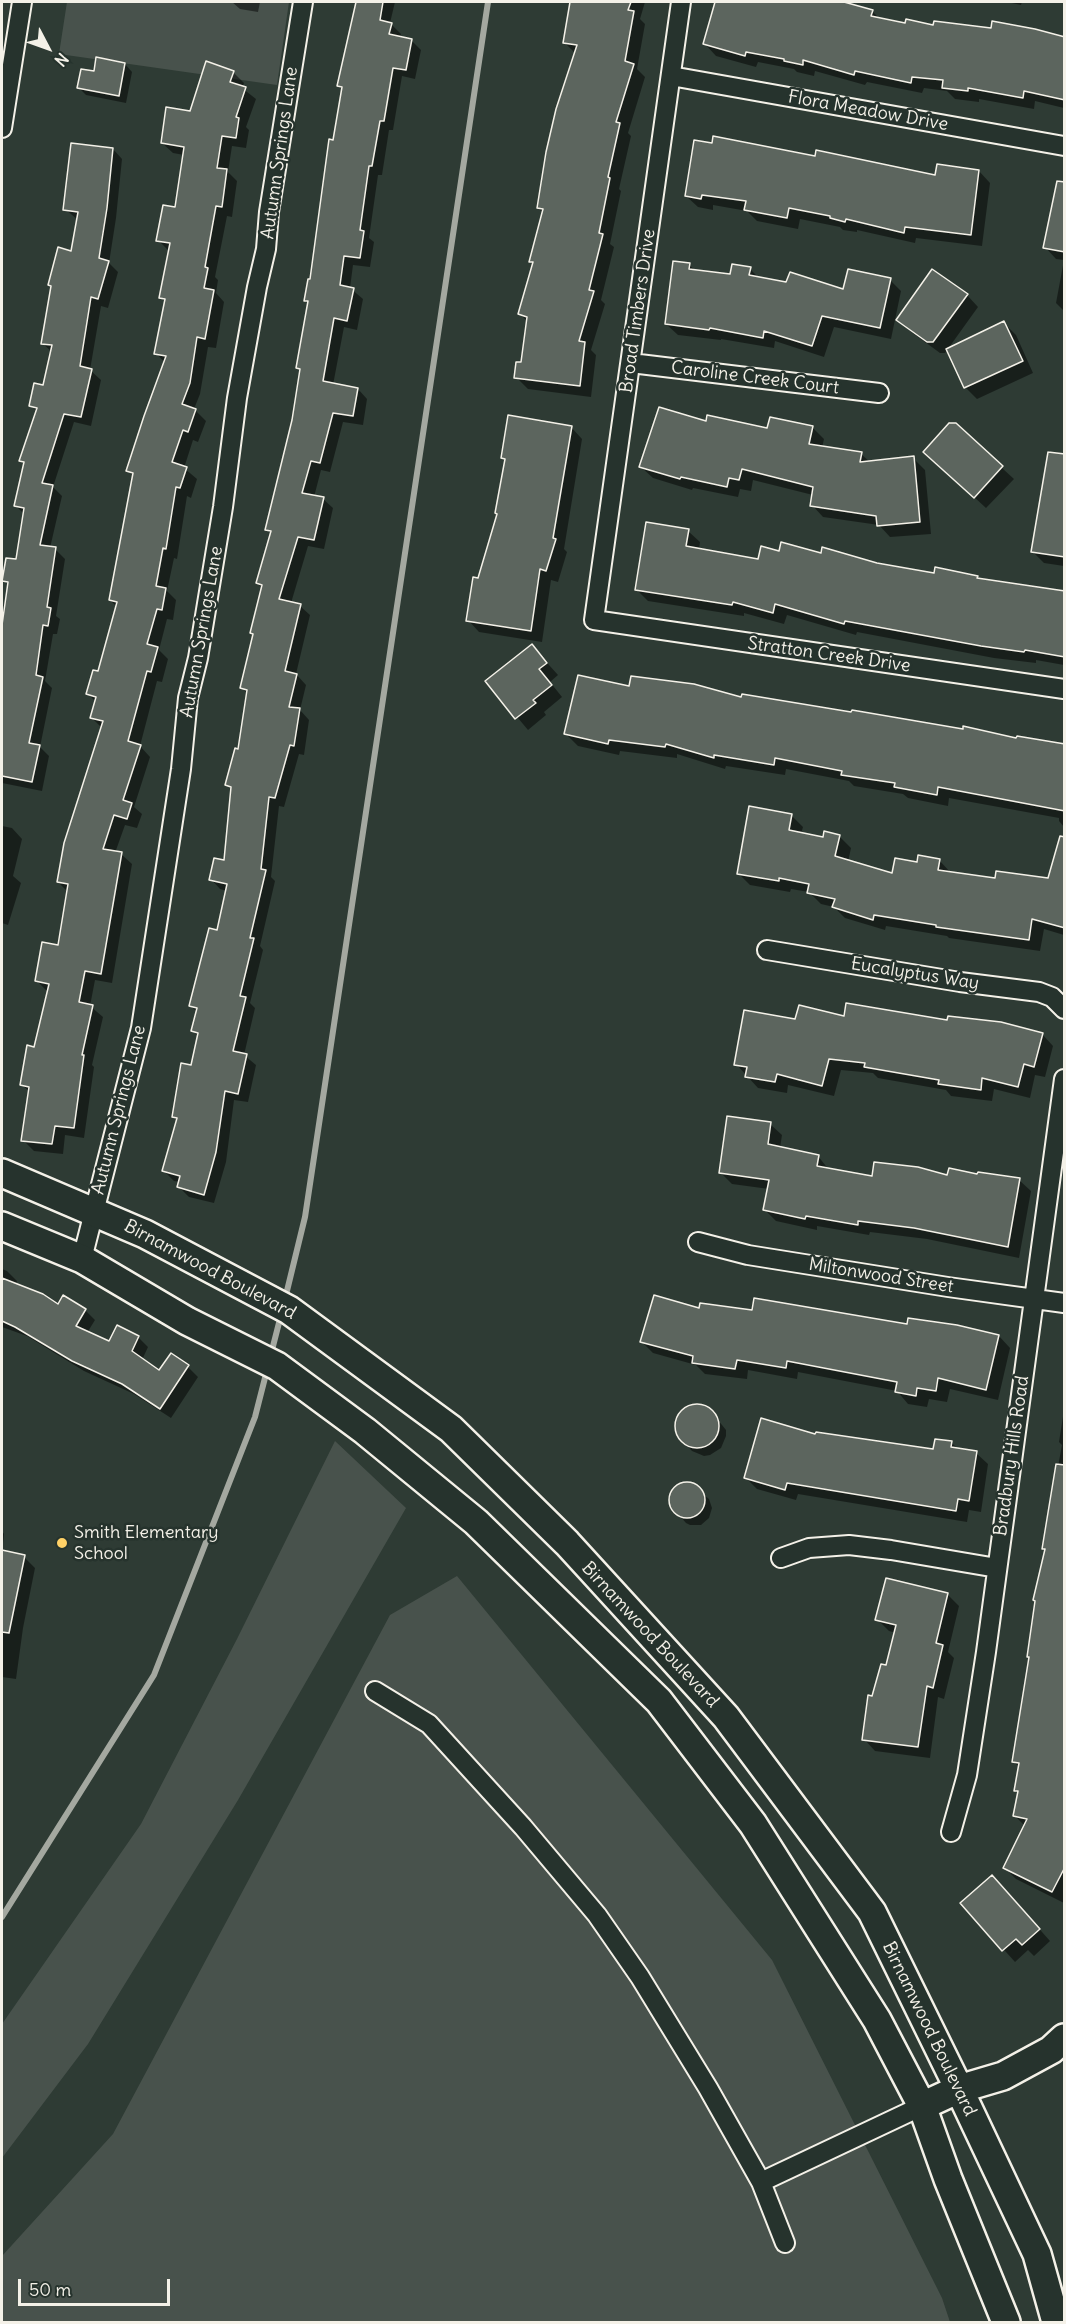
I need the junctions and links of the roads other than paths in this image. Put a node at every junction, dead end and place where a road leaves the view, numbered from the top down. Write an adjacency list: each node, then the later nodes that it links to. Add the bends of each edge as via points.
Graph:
1 (22, 2): 5 (street)
2 (303, 2): 15 (street, Autumn Springs Lane, via 266,249 237,398 216,554 188,698 181,769 141,1028)
3 (681, 2): 4 (street, Broad Timbers Drive)
4 (671, 76): 6 (street, Flora Meadow Drive); 7 (street, Broad Timbers Drive)
5 (2, 128)
6 (1065, 146)
7 (631, 363): 8 (street, Caroline Creek Court); 9 (street, Broad Timbers Drive)
8 (879, 393)
9 (594, 621): 10 (street, Stratton Creek Drive)
10 (1065, 689)
11 (767, 950): 12 (street, Eucalyptus Way, via 1039,992)
12 (1062, 1006)
13 (1065, 1079): 19 (street, Bradbury Hills Road)
14 (2, 1173): 15 (street, Birnamwood Boulevard)
15 (94, 1212): 18 (street, Autumn Springs Lane); 26 (street, Birnamwood Boulevard, via 145,1234 289,1310 451,1429 567,1543 726,1717 872,1912)
16 (2, 1226): 18 (street)
17 (698, 1242): 19 (street, Miltonwood Street, via 748,1255)
18 (82, 1259): 27 (street, via 187,1321 277,1366 365,1431 476,1522 659,1701 753,1824 877,2020)
19 (1035, 1298): 20 (street, Miltonwood Street); 22 (street, Bradbury Hills Road)
20 (1065, 1302)
21 (781, 1558): 22 (street, via 809,1548 849,1545)
22 (997, 1569): 24 (street, Bradbury Hills Road, via 967,1775)
23 (375, 1691): 28 (street, via 429,1724 597,1915 640,1977)
24 (951, 1832)
25 (1065, 2038): 26 (street, via 1003,2076)
26 (959, 2088): 27 (street); 31 (street, Birnamwood Boulevard, via 1037,2254)
27 (921, 2106): 28 (street); 30 (street)
28 (761, 2182): 29 (street)
29 (785, 2244)
30 (1006, 2322)
31 (1056, 2322)

